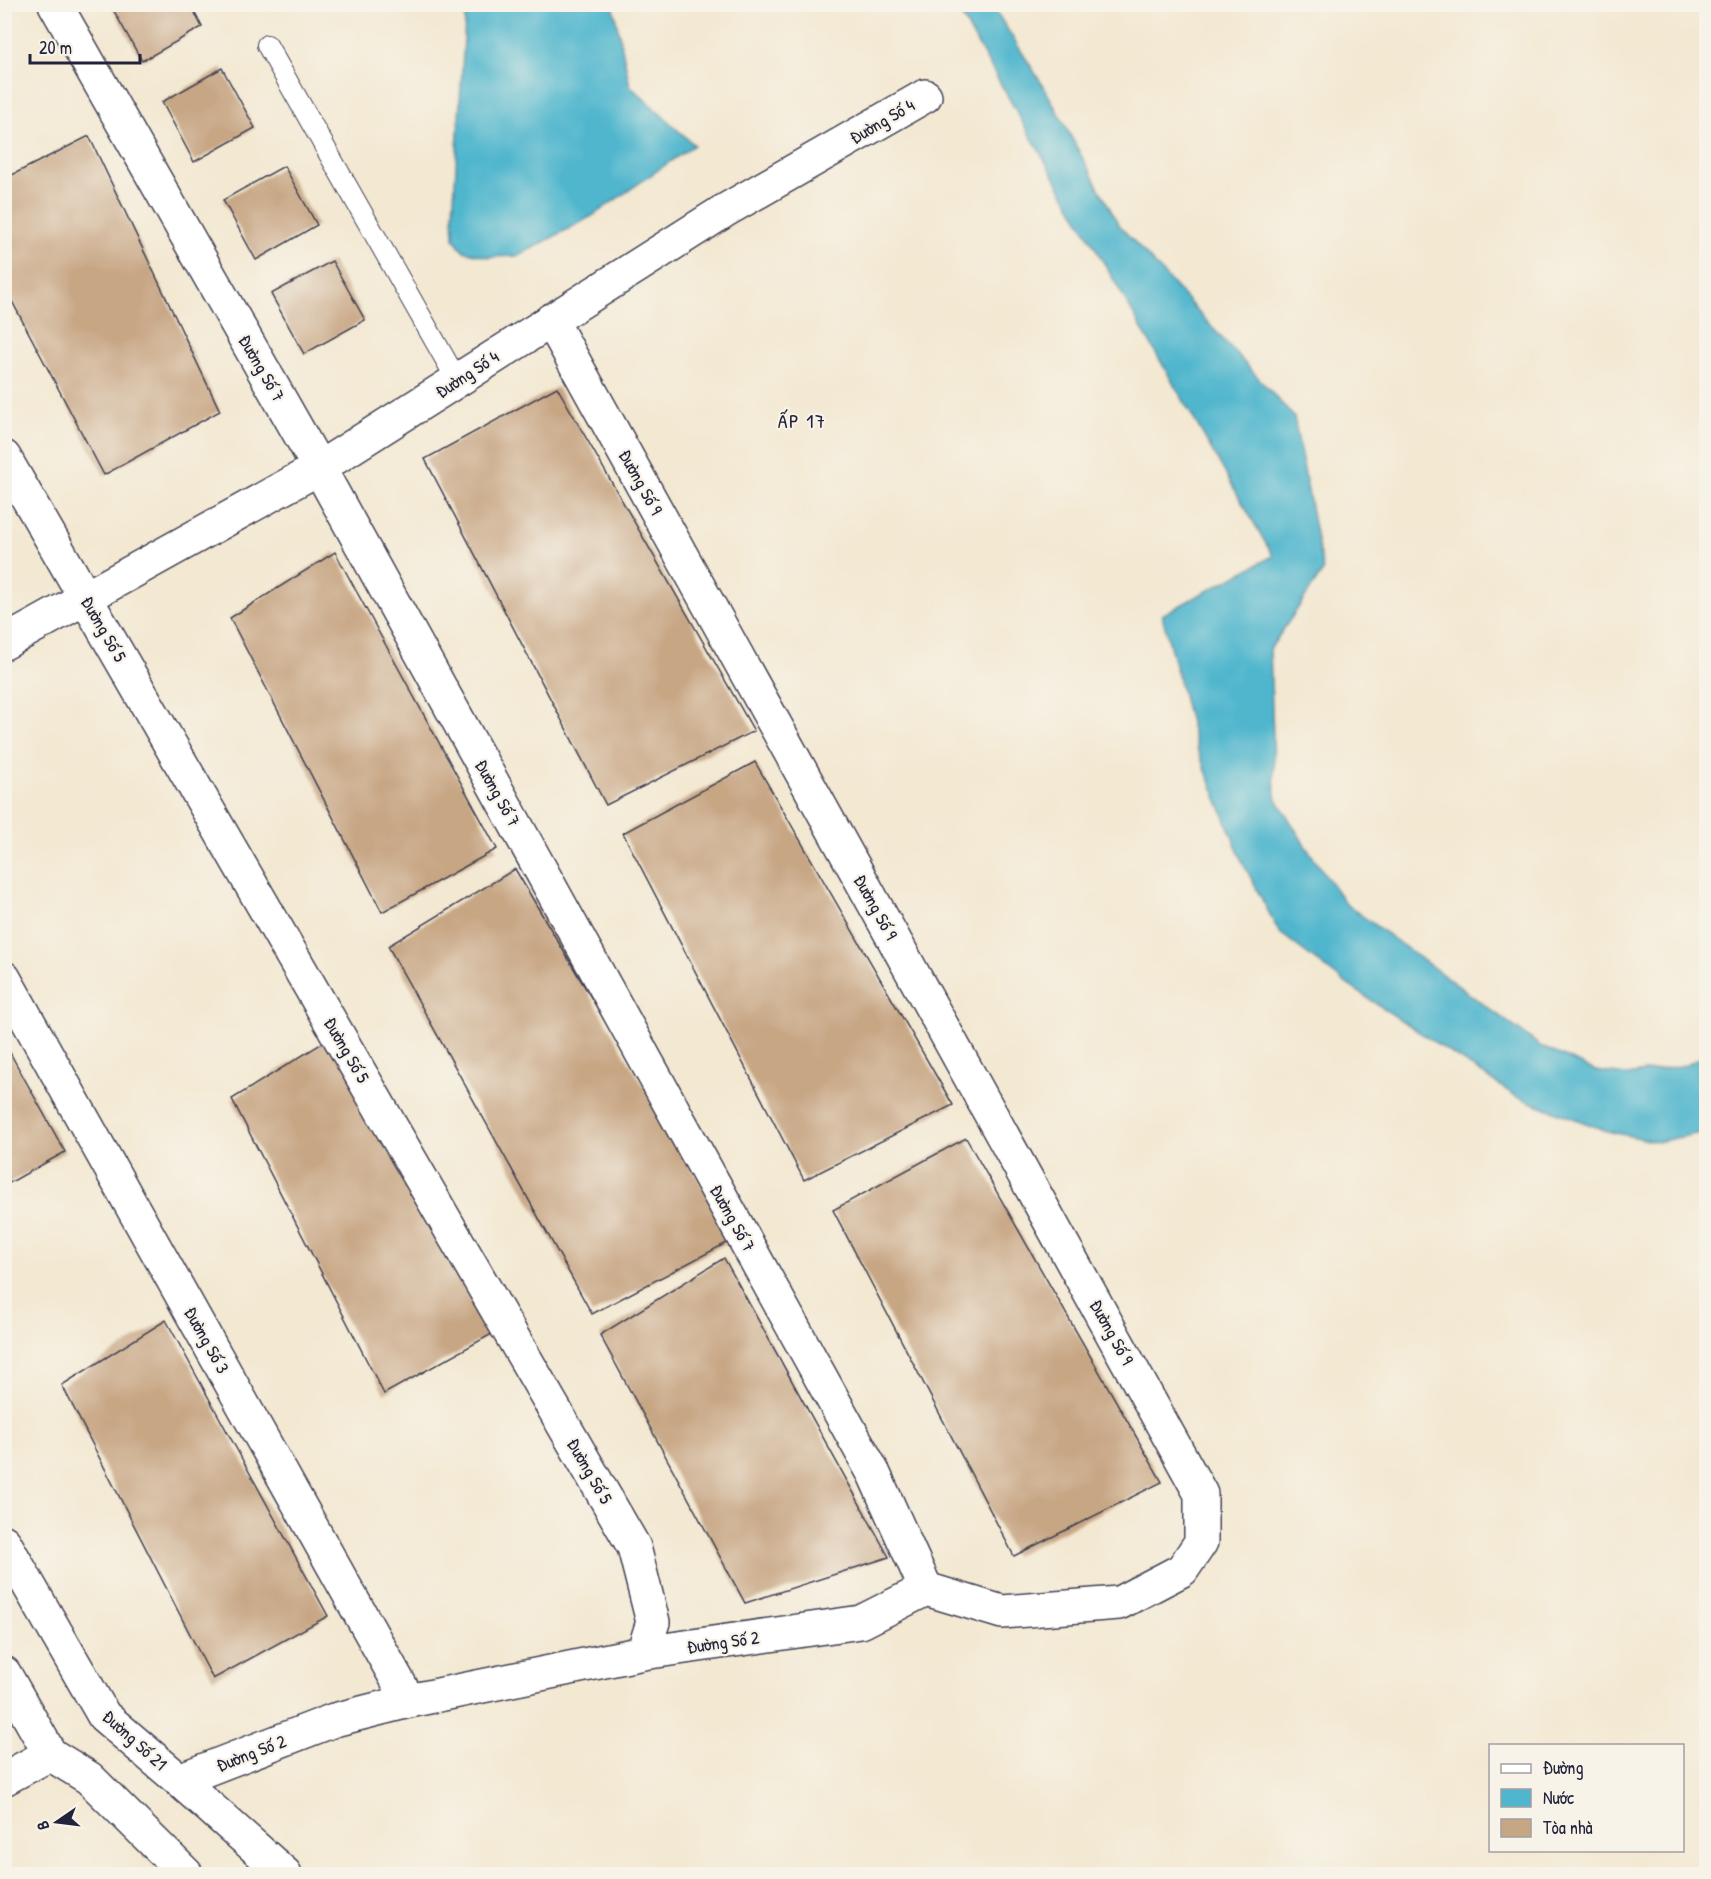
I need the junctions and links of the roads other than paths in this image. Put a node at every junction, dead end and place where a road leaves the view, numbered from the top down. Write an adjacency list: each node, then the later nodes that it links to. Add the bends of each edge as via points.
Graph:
1 (55, 4): 7 (street, Đường Số 7)
2 (267, 45): 5 (lane)
3 (925, 96): 4 (street, Đường Số 4, via 724,211)
4 (551, 320): 5 (street, Đường Số 4); 12 (street, Đường Số 9, via 1201,1494 1201,1542 1182,1570 1119,1603 1002,1611)
5 (457, 380): 7 (street, Đường Số 4)
6 (4, 457): 8 (street, Đường Số 5)
7 (319, 468): 8 (street, Đường Số 4); 12 (street, Đường Số 7, via 874,1474)
8 (86, 598): 9 (street, Đường Số 4); 13 (street, Đường Số 5, via 634,1547 653,1622)
9 (4, 643)
10 (4, 978): 15 (street, Đường Số 3)
11 (4, 1542): 18 (street, Đường Số 21, via 104,1716)
12 (926, 1589): 13 (street, Đường Số 2, via 861,1622)
13 (643, 1653): 15 (street, Đường Số 2)
14 (4, 1673): 16 (street)
15 (410, 1701): 18 (street, Đường Số 2, via 334,1720)
16 (50, 1754): 17 (street); 19 (street, via 89,1778)
17 (4, 1779)
18 (179, 1780): 20 (street, Đường Số 21)
19 (186, 1875)
20 (285, 1875)

